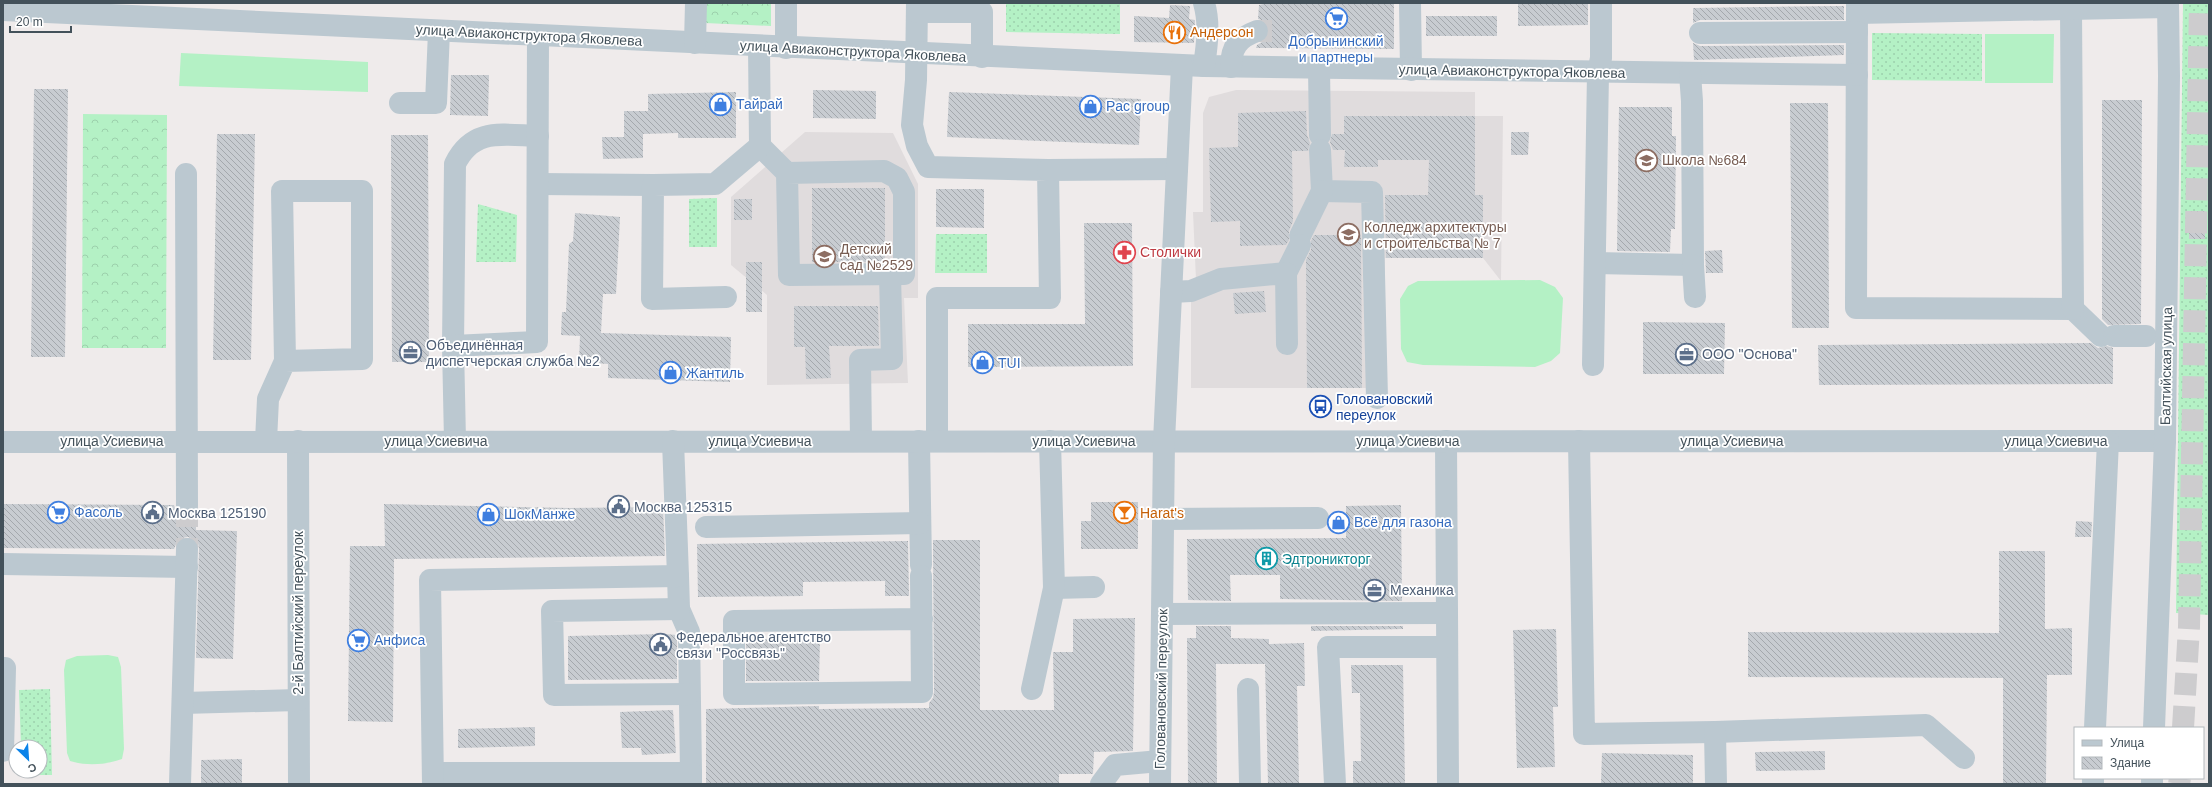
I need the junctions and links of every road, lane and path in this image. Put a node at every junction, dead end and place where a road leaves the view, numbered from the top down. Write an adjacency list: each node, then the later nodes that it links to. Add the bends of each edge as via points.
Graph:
1 (696, 3): 20 (street)
2 (786, 3): 22 (street)
3 (1204, 3): 26 (street, via 1207,12)
4 (1410, 3): 29 (street)
5 (1602, 3): 30 (street, via 1601,58)
6 (2168, 5): 11 (street); 69 (street, Балтийская улица)
7 (2048, 6): 11 (street); 15 (street)
8 (24, 7): 9 (street, улица Авиаконструктора Яковлева); 12 (street, улица Авиаконструктора Яковлева)
9 (70, 8): 13 (street, улица Авиаконструктора Яковлева)
10 (917, 8): 23 (street); 24 (street, via 982,12)
11 (2071, 9): 50 (street)
12 (3, 10)
13 (213, 12): 14 (street, улица Авиаконструктора Яковлева)
14 (235, 12): 16 (street, улица Авиаконструктора Яковлева)
15 (1857, 16): 18 (street); 32 (street)
16 (439, 31): 19 (street, улица Авиаконструктора Яковлева); 33 (street, via 436,103)
17 (1257, 31): 27 (street, via 1245,35 1235,46 1231,54)
18 (1700, 33)
19 (538, 36): 20 (street, улица Авиаконструктора Яковлева); 34 (street)
20 (695, 43): 21 (street, улица Авиаконструктора Яковлева)
21 (759, 46): 22 (street, улица Авиаконструктора Яковлева); 35 (street)
22 (786, 48): 23 (street, улица Авиаконструктора Яковлева)
23 (916, 53): 24 (street, улица Авиаконструктора Яковлева); 37 (street, via 912,125 916,146 928,167)
24 (982, 57): 25 (street, улица Авиаконструктора Яковлева)
25 (1182, 66): 26 (street, улица Авиаконструктора Яковлева); 36 (street, Головановский переулок)
26 (1204, 66): 27 (street, улица Авиаконструктора Яковлева)
27 (1231, 67): 28 (street, улица Авиаконструктора Яковлева)
28 (1319, 68): 29 (street, улица Авиаконструктора Яковлева); 42 (street)
29 (1411, 70): 30 (street, улица Авиаконструктора Яковлева)
30 (1598, 73): 31 (street, улица Авиаконструктора Яковлева); 43 (street)
31 (1696, 74): 32 (street, улица Авиаконструктора Яковлева); 44 (street, via 1692,101)
32 (1857, 75): 50 (street, via 1856,308)
33 (400, 103)
34 (538, 136): 40 (street); 53 (street, via 486,135 465,146 455,164)
35 (760, 146): 38 (street); 41 (street, via 715,184)
36 (1177, 169): 37 (street); 47 (street, Головановский переулок)
37 (1048, 170): 63 (street, via 1050,298 937,298)
38 (787, 173): 46 (street, via 789,276); 46 (street, via 884,171 897,178 904,192 904,274)
39 (186, 174): 57 (street)
40 (538, 184): 41 (street); 53 (street, via 537,342)
41 (653, 186): 48 (street, via 652,299)
42 (1322, 191): 45 (street); 56 (street, via 1372,192)
43 (1595, 263): 44 (street); 55 (street)
44 (1693, 265): 49 (street)
45 (1286, 273): 47 (street, via 1221,279 1191,291); 52 (street)
46 (890, 274): 62 (street, via 892,359 860,360)
47 (1171, 292): 65 (street, Головановский переулок)
48 (726, 297)
49 (1694, 297)
50 (2073, 309): 51 (street, via 2108,336)
51 (2146, 336)
52 (1287, 344)
53 (453, 346): 60 (street)
54 (285, 361): 54 (street, via 282,191 362,191 362,359); 58 (street, via 268,399)
55 (1593, 365)
56 (1377, 398)
57 (188, 441): 58 (street, улица Усиевича); 70 (street, улица Усиевича); 71 (street)
58 (266, 441): 59 (street, улица Усиевича)
59 (298, 441): 60 (street, улица Усиевича); 89 (street, 2-й Балтийский переулок)
60 (455, 441): 61 (street, улица Усиевича)
61 (673, 441): 62 (street, улица Усиевича); 77 (street)
62 (861, 441): 63 (street, улица Усиевича)
63 (928, 441): 64 (street, улица Усиевича); 74 (street)
64 (1050, 441): 65 (street, улица Усиевича); 79 (street)
65 (1164, 441): 66 (street, улица Усиевича); 73 (street, Головановский переулок)
66 (1446, 441): 67 (street, улица Усиевича); 81 (street)
67 (1579, 441): 68 (street, улица Усиевича); 93 (street, via 1584,734)
68 (2108, 441): 69 (street, улица Усиевича); 91 (street)
69 (2165, 441): 92 (street, Балтийская улица)
70 (3, 442)
71 (187, 505)
72 (1318, 518): 73 (street)
73 (1164, 519): 82 (street, Головановский переулок)
74 (920, 523): 75 (street); 83 (street)
75 (706, 528)
76 (3, 564): 90 (street, via 187,558)
77 (678, 576): 80 (street); 97 (street, via 430,580)
78 (1094, 587): 79 (street)
79 (1054, 588): 86 (street)
80 (679, 609): 88 (street, via 689,632); 88 (street, via 552,611 554,695)
81 (1447, 613): 82 (street); 84 (street)
82 (1162, 614): 96 (street, Головановский переулок)
83 (922, 619): 83 (street, via 922,692 734,694 734,621)
84 (1447, 647): 104 (street, via 1328,647); 105 (street)
85 (3, 668): 94 (street)
86 (1032, 689)
87 (1248, 689): 103 (street)
88 (689, 694): 98 (street)
89 (298, 700): 90 (street); 100 (street, 2-й Балтийский переулок)
90 (183, 703): 99 (street)
91 (2095, 727)
92 (2154, 727)
93 (1715, 732): 95 (street, via 1926,725); 106 (street)
94 (3, 751)
95 (1964, 758)
96 (1160, 761): 101 (street, via 1115,765); 102 (street, Головановский переулок)
97 (433, 779): 98 (street)
98 (691, 779)
99 (180, 784)
100 (299, 784)
101 (1100, 784)
102 (1160, 784)
103 (1250, 784)
104 (1334, 784)
105 (1448, 784)
106 (1716, 784)

